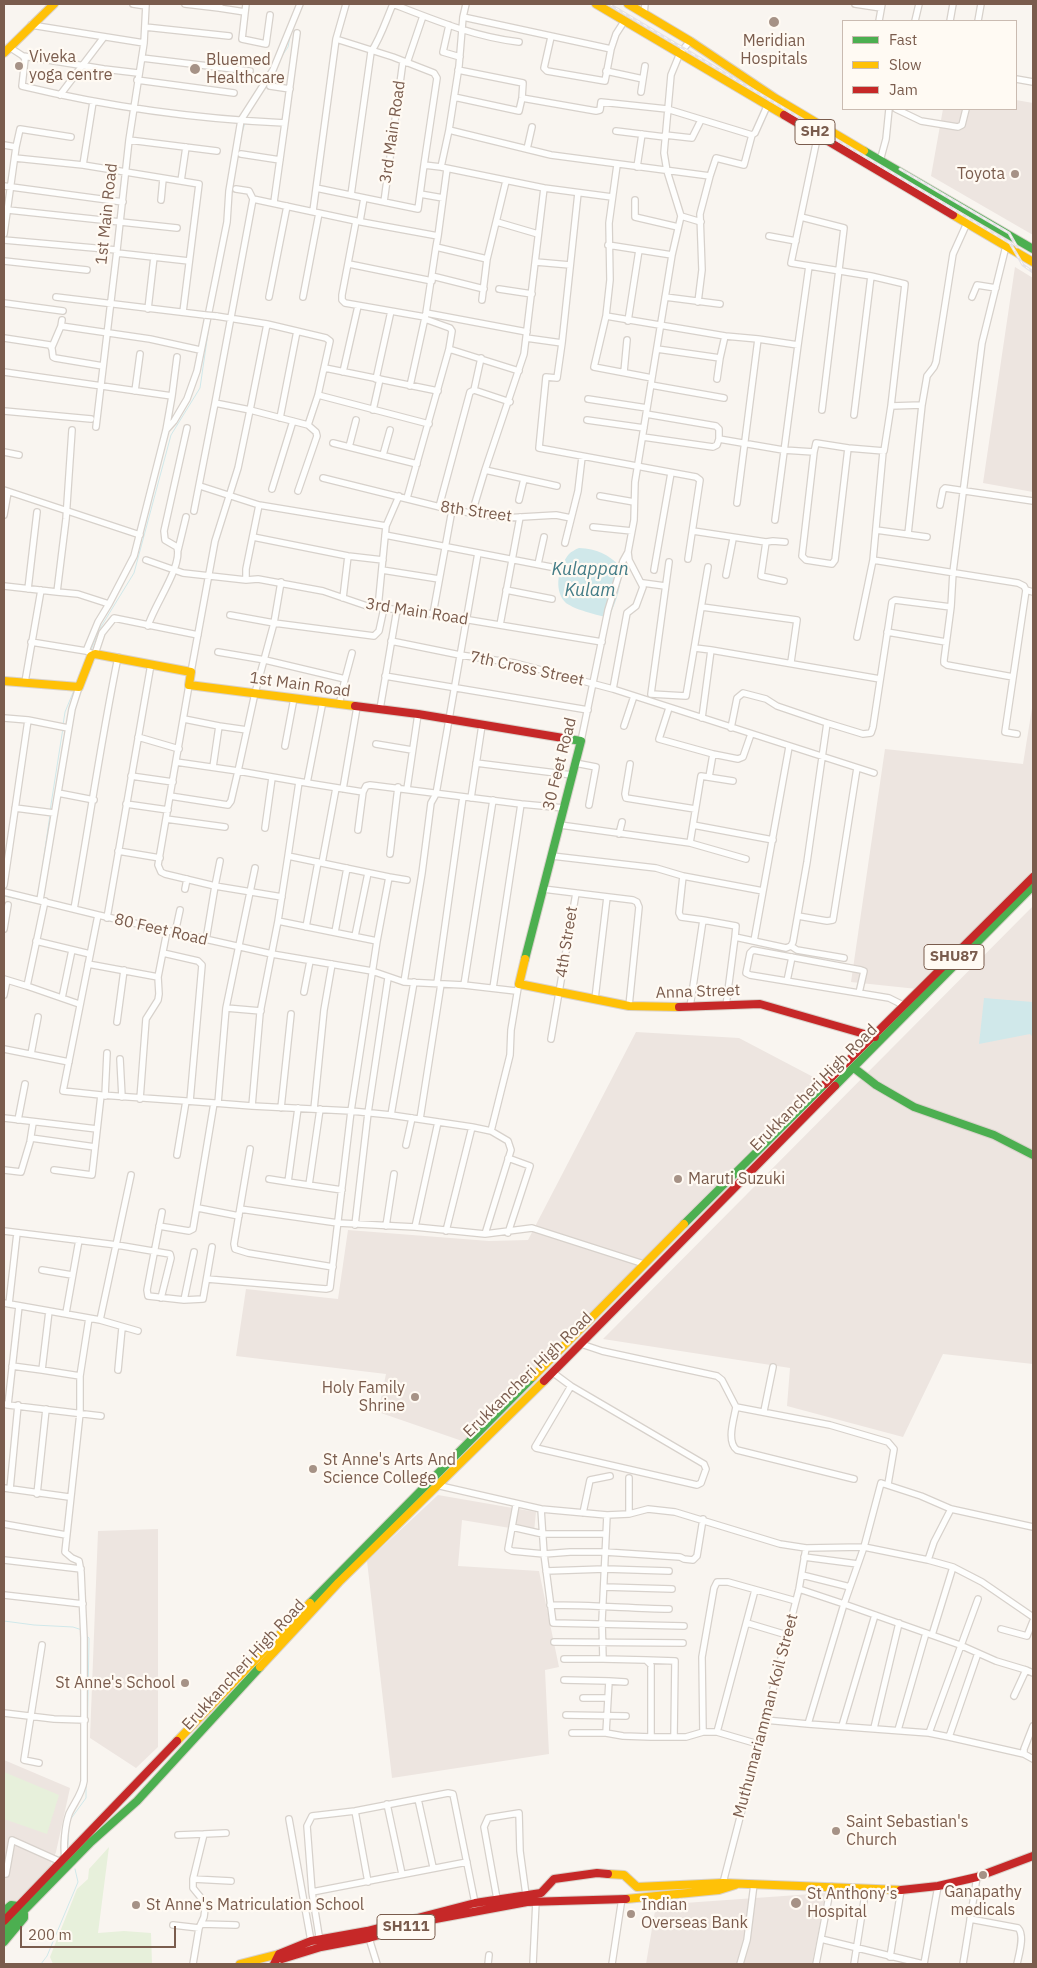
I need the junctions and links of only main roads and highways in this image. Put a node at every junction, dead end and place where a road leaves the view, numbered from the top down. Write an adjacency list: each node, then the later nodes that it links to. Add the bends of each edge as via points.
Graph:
1 (54, 4): 4 (main road)
2 (596, 4): 6 (main road, SH2)
3 (628, 4): 5 (main road, SH2, via 775,98)
4 (7, 50)
5 (1033, 249)
6 (1033, 262)
7 (4, 681): 8 (main road, 1st Main Road, via 76,687 91,653 191,672 190,685 380,708)
8 (581, 741): 11 (main road, 30 Feet Road)
9 (1033, 877): 12 (main road, SHU87)
10 (1033, 886): 13 (main road, Erukkancheri High Road / SHU87)
11 (518, 988): 12 (main road, Anna Street, via 559,991 629,1006 690,1008 760,1004)
12 (874, 1037): 15 (main road, SHU87, via 644,1264)
13 (854, 1068): 14 (main road, via 914,1107 994,1135); 15 (main road, Erukkancheri High Road / SHU87, via 581,1344)
14 (1033, 1155)
15 (530, 1388): 16 (main road, SHU87); 16 (main road, Erukkancheri High Road / SHU87, via 436,1485)
16 (387, 1530): 17 (main road, SHU87); 17 (main road, Erukkancheri High Road / SHU87, via 136,1801)
17 (88, 1840): 19 (main road, Erukkancheri High Road / SHU87); 19 (main road, SHU87)
18 (1031, 1858): 20 (main road, via 976,1877 901,1890)
19 (65, 1860): 21 (main road, Erukkancheri High Road / SHU87)
20 (740, 1884): 25 (main road, SH111, via 719,1890 632,1898 536,1901 476,1910); 25 (main road, SH111, via 637,1887 624,1875 597,1873 554,1879 541,1893 428,1914)
21 (22, 1908): 22 (main road, via 11,1905); 23 (main road, SHU87); 24 (main road, SHU87); 26 (main road, via 24,1918)
22 (4, 1911)
23 (4, 1921)
24 (4, 1931)
25 (368, 1934): 27 (main road, SH111)
26 (4, 1942)
27 (317, 1942): 28 (main road, SH111); 31 (main road, SH111, via 283,1958)
28 (279, 1954): 29 (main road); 30 (main road)
29 (240, 1964)
30 (274, 1964)
31 (280, 1964)

